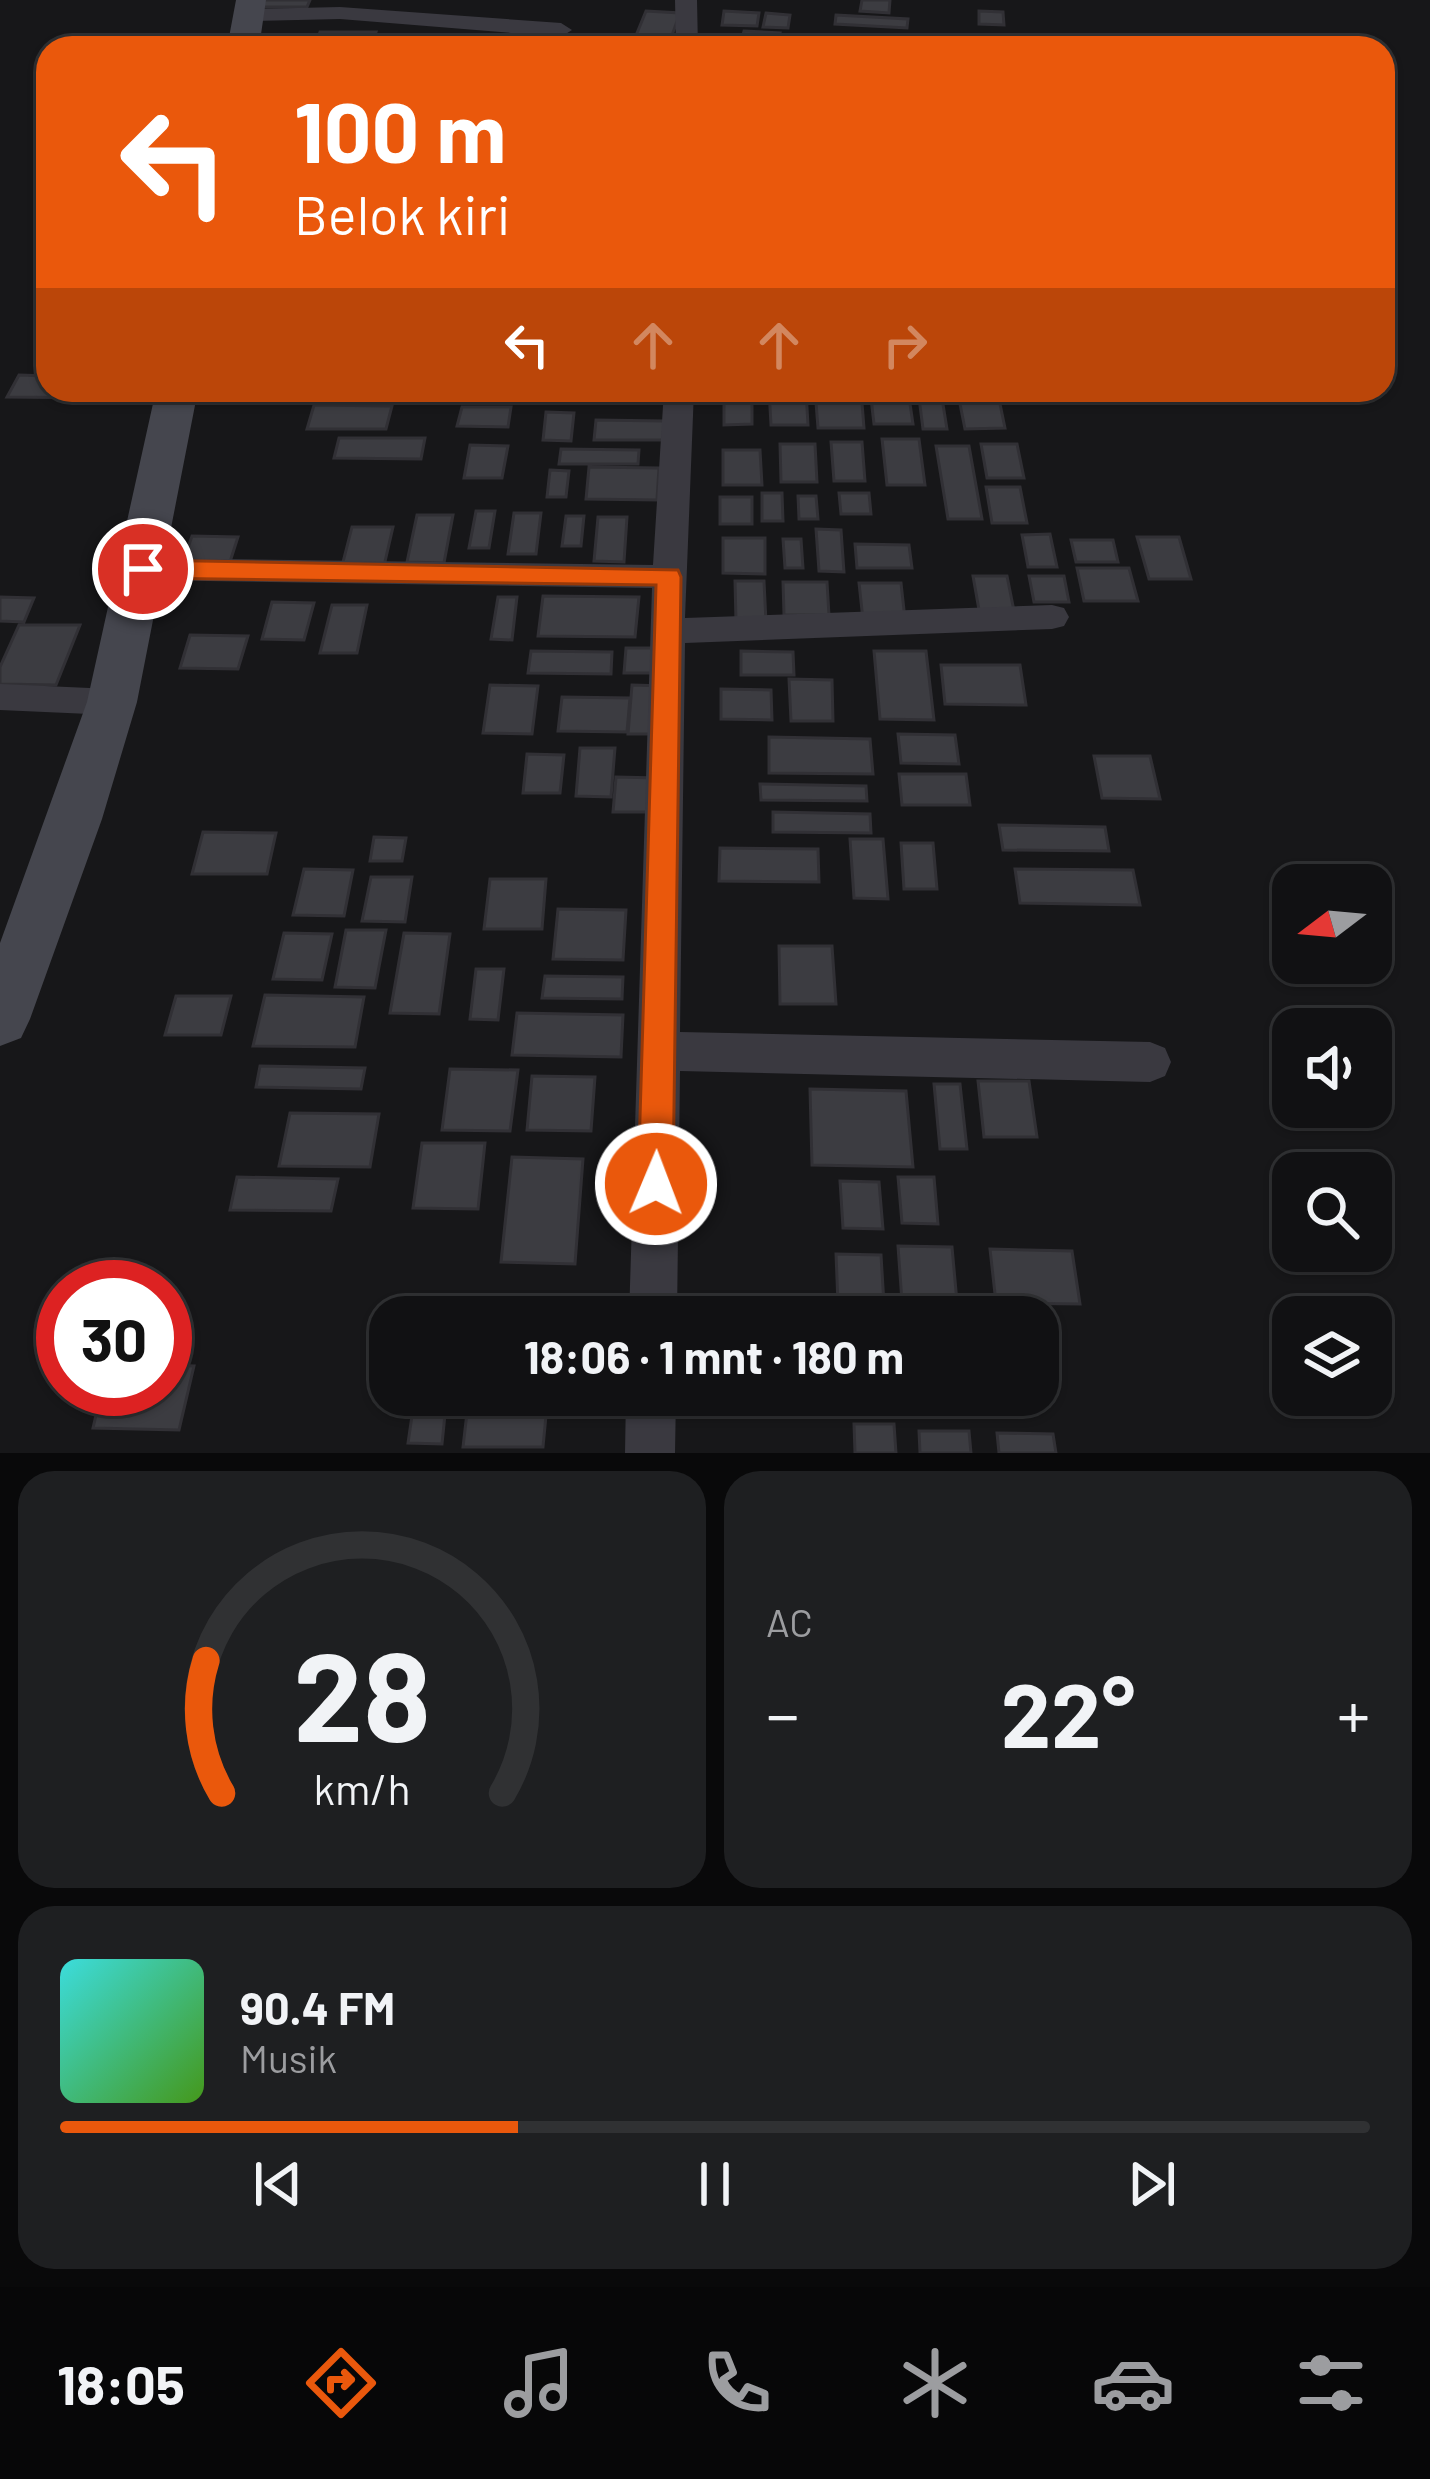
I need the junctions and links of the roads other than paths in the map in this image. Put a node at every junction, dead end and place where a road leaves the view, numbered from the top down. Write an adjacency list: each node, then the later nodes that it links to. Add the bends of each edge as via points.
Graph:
1 (686, 0): 4 (street)
2 (250, 7): 3 (street)
3 (561, 30)
4 (687, 36)
5 (175, 402): 7 (street)
6 (678, 402): 8 (street)
7 (143, 569): 8 (street); 12 (street)
8 (669, 577): 10 (street)
9 (1052, 617): 10 (street)
10 (668, 631): 14 (street)
11 (0, 697): 12 (street)
12 (112, 702): 13 (street)
13 (0, 1019)
14 (658, 1051): 15 (street); 16 (street)
15 (1150, 1062)
16 (652, 1296)
17 (651, 1416): 18 (street)
18 (650, 1453)

